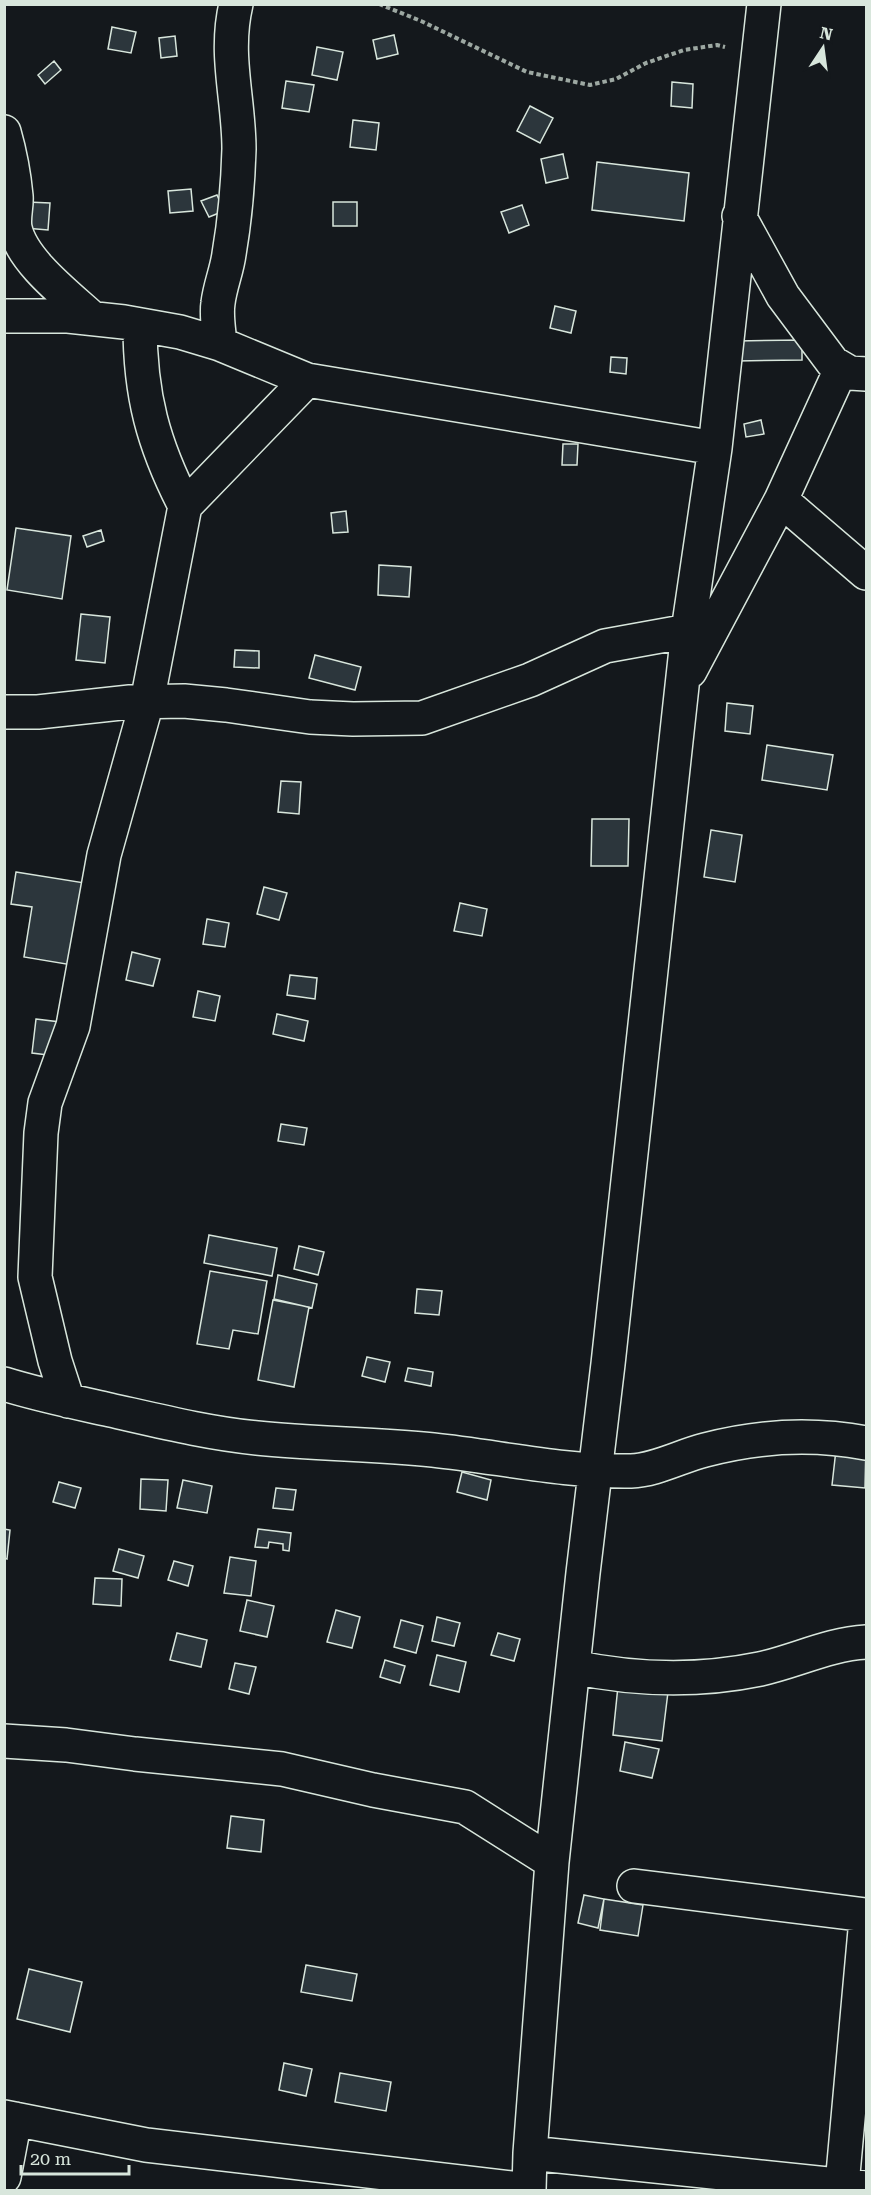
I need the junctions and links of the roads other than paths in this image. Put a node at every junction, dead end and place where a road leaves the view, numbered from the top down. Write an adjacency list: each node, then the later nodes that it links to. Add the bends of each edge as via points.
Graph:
1 (236, 4): 8 (street, via 230,46 239,148 236,205 218,305)
2 (764, 4): 4 (street)
3 (4, 132): 6 (street, via 19,240 32,260)
4 (739, 216): 9 (street, via 783,296 833,363); 11 (street)
5 (4, 316): 6 (street)
6 (92, 318): 7 (street)
7 (140, 325): 8 (street); 13 (street, via 143,389 150,420)
8 (220, 344): 10 (street)
9 (854, 372): 12 (street)
10 (308, 380): 11 (street); 13 (street)
11 (715, 448): 15 (street)
12 (781, 500): 14 (street); 16 (street)
13 (185, 506): 17 (street)
14 (867, 573)
15 (688, 630): 16 (street); 17 (street, via 605,646 530,680 422,718 310,717 184,701)
16 (682, 687): 22 (street)
17 (147, 702): 18 (street); 20 (street, via 104,855 73,1026 45,1103 41,1133 35,1277)
18 (4, 712)
19 (4, 1384): 20 (street)
20 (68, 1401): 22 (street, via 180,1427 254,1438 435,1450)
21 (867, 1443): 22 (street, via 799,1436 766,1439 703,1450 639,1471)
22 (595, 1472): 24 (street)
23 (867, 1642): 24 (street, via 824,1648 760,1669 689,1678 611,1675)
24 (573, 1667): 26 (street)
25 (4, 1741): 26 (street, via 282,1769 465,1807)
26 (552, 1862): 30 (street)
27 (634, 1886): 28 (street)
28 (867, 1917): 32 (street)
29 (10, 2118): 31 (street); 33 (street, via 146,2145)
30 (530, 2153): 32 (street); 33 (street)
31 (4, 2177)
32 (854, 2186)
33 (529, 2190)

